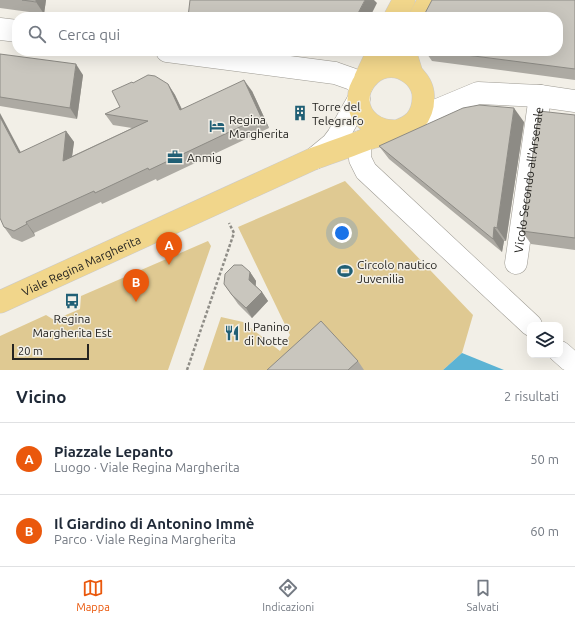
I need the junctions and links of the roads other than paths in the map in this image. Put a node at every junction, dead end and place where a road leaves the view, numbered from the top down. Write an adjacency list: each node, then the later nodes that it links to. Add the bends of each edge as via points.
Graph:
1 (404, 0): 3 (main road)
2 (429, 0): 4 (main road)
3 (398, 12)
4 (423, 12)
5 (0, 29): 6 (street)
6 (12, 31)
7 (206, 56): 11 (street, via 335,73 352,79)
8 (376, 56): 11 (main road)
9 (407, 56): 10 (main road)
10 (412, 74): 11 (main road, via 396,67 379,68 372,73); 14 (main road, via 418,81 424,100)
11 (362, 88): 15 (main road, via 361,110 366,120 386,131); 17 (street, via 338,136)
12 (540, 96): 13 (street); 14 (street, via 478,93); 18 (street, Vicolo Secondo all'Arsenale)
13 (575, 101)
14 (418, 118): 15 (main road)
15 (398, 131): 16 (main road, Viale Regina Margherita)
16 (360, 142): 17 (main road, Viale Regina Margherita); 20 (street, via 360,159 366,171)
17 (315, 158): 19 (main road, Viale Regina Margherita)
18 (516, 263)
19 (0, 302)
20 (528, 322)
21 (563, 355): 22 (street)
22 (575, 363)

